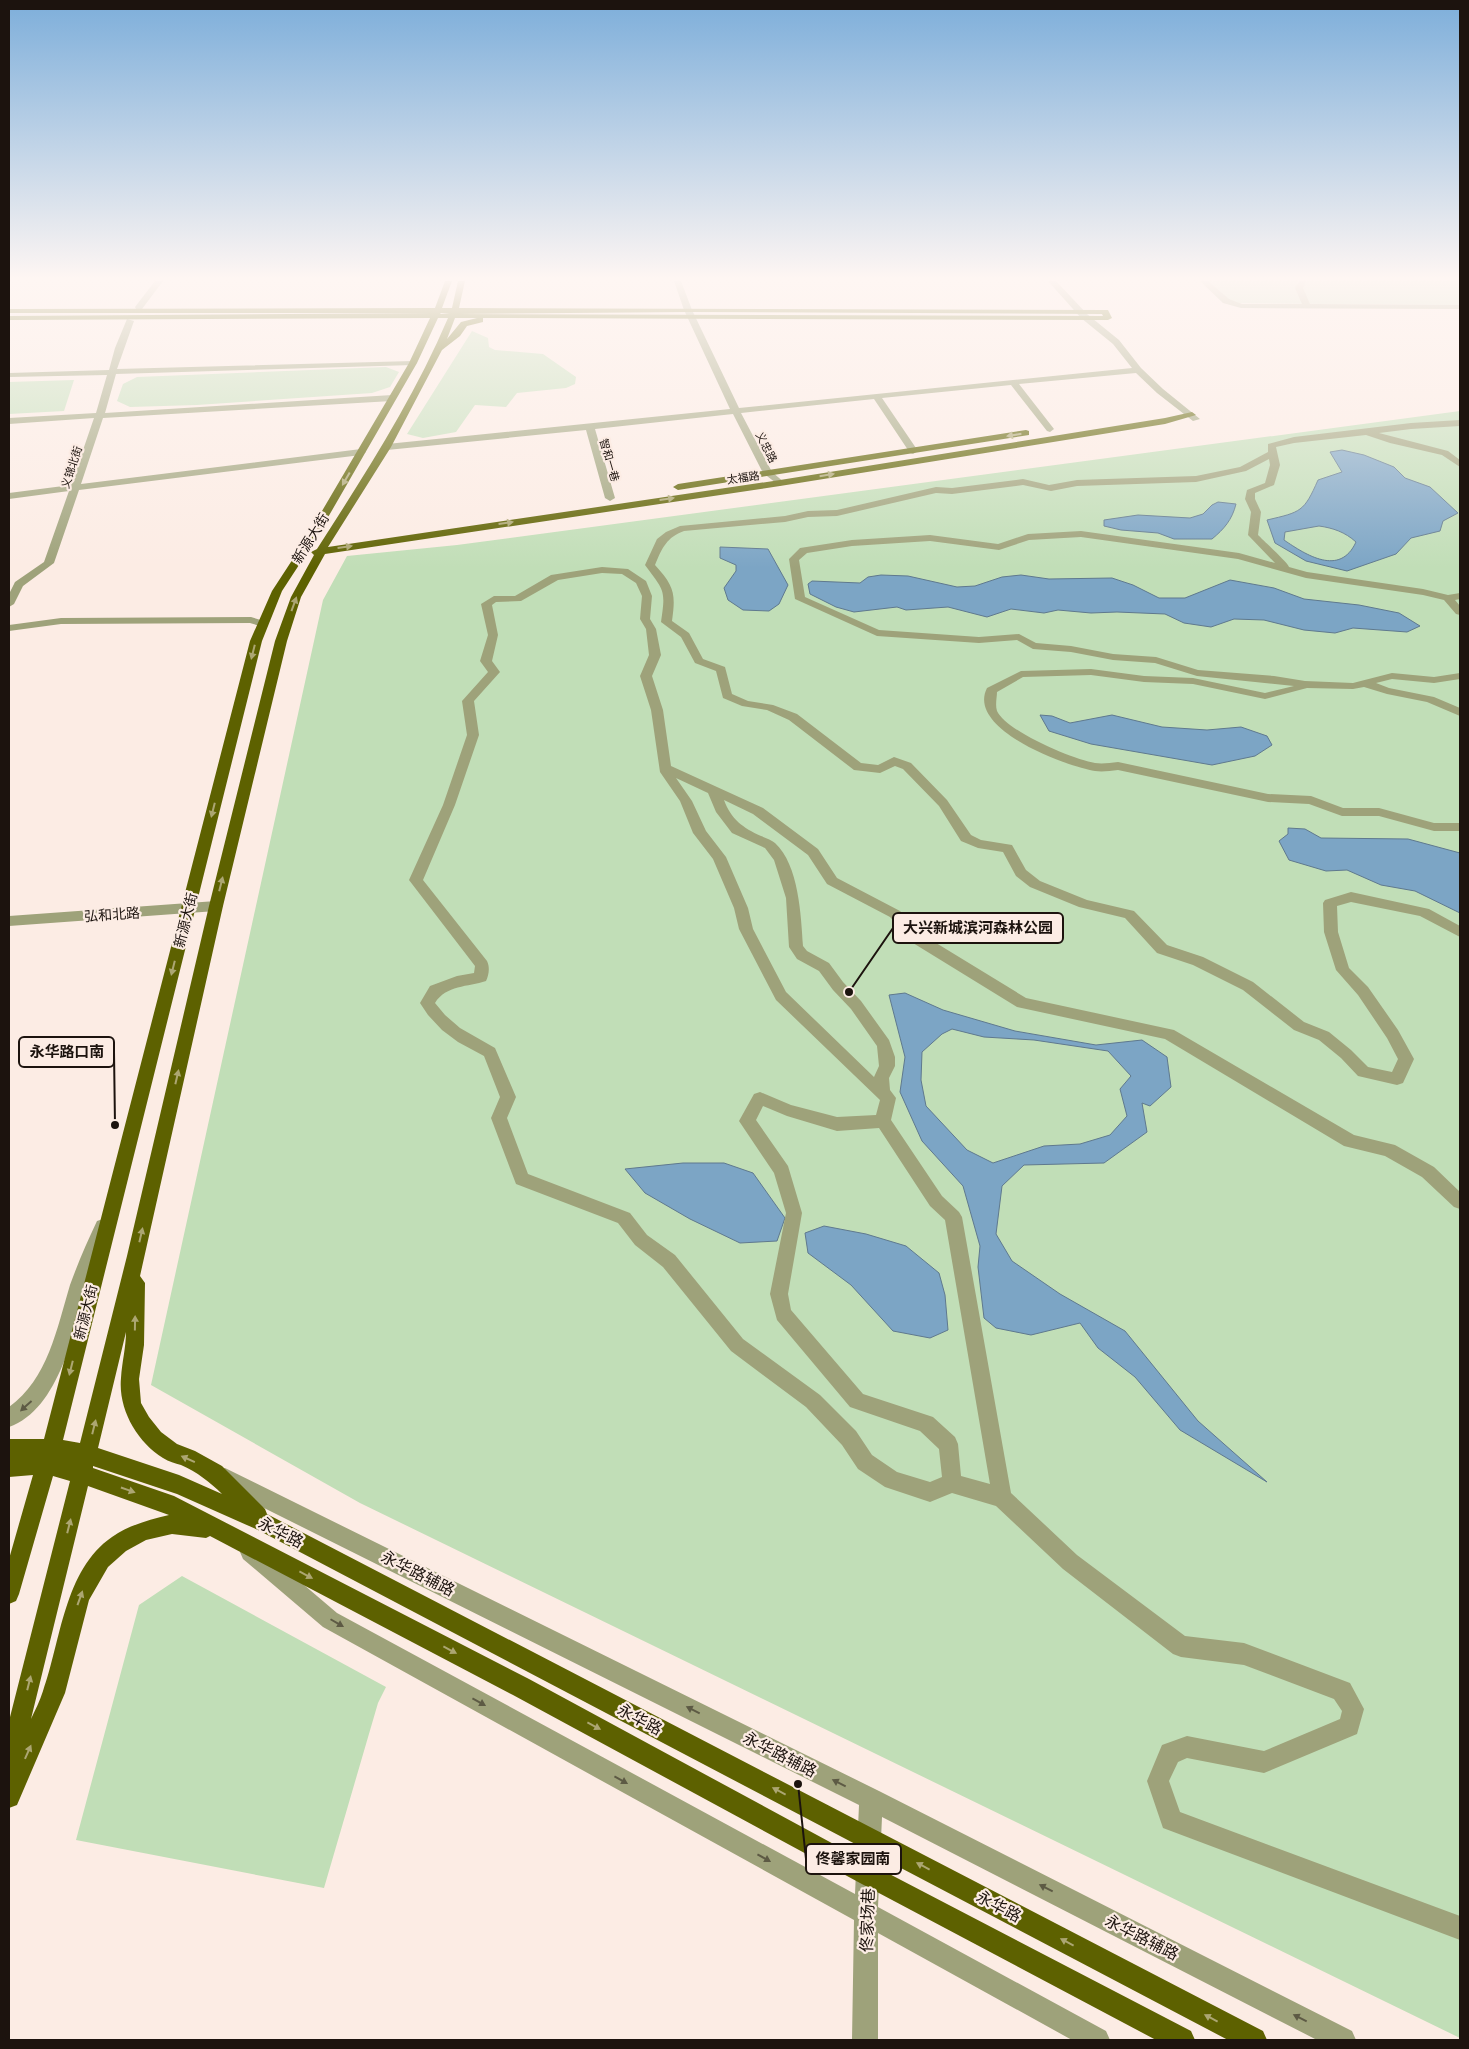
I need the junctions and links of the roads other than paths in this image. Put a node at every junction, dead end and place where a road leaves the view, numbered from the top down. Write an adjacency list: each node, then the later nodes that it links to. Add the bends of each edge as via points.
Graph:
1 (110, 377): 13 (street, 义锦北街)
2 (405, 377): 9 (main road, 新源大街)
3 (424, 377): 10 (main road, 新源大街)
4 (720, 377): 12 (street, 义忠路)
5 (1069, 377): 7 (street)
6 (1145, 377): 11 (street)
7 (1013, 382): 8 (street); 18 (street)
8 (876, 396): 12 (street); 21 (street)
9 (390, 403): 10 (main road); 13 (street); 22 (main road, 新源大街)
10 (408, 408): 20 (main road, 新源大街)
11 (1183, 409): 14 (street); 18 (main road, 太福路)
12 (736, 412): 17 (street); 25 (street, 义忠路)
13 (100, 415): 15 (street); 27 (street, 义锦北街)
14 (1194, 417): 26 (main road, 太福路, one-way to 14)
15 (9, 422)
16 (1460, 423): 19 (street)
17 (590, 428): 20 (street); 30 (street, 智和一巷)
18 (1060, 428): 21 (main road, 太福路, one-way to 21)
19 (1367, 432): 23 (street, via 1294,440 1271,446); 24 (street, via 1445,453)
20 (387, 447): 32 (main road, 新源大街)
21 (913, 450): 25 (main road, 太福路)
22 (361, 452): 27 (street); 33 (main road, 新源大街, one-way to 33)
23 (1273, 453): 36 (street, via 1275,465 1269,485 1250,492 1256,512 1253,535 1271,555); 53 (street, via 1244,469 1173,482 1080,481 1051,488 1023,482 936,490 837,513 683,528 671,531 660,540 650,565 671,593 666,622 685,636 699,661 722,669 727,696 793,717 858,767 880,769 894,761 907,766 943,803 966,838 978,844 1007,848 1021,873 1035,884 1084,904 1129,914 1162,949 1198,961 1248,986 1299,1026 1324,1036 1363,1072 1397,1079 1406,1059 1388,1027 1343,970 1331,932 1330,903 1351,896 1424,912)
24 (1460, 464)
25 (768, 473): 26 (street, 义忠路); 28 (main road, 太福路)
26 (780, 483): 34 (main road, 太福路, one-way to 26)
27 (76, 488): 29 (street); 39 (street, 义锦北街, via 49,563 19,584)
28 (669, 489)
29 (9, 496)
30 (610, 498)
31 (581, 502): 32 (main road)
32 (329, 540): 33 (main road); 34 (main road, 新源大街)
33 (307, 545): 35 (main road, 新源大街)
34 (321, 551): 35 (main road, 太福路); 50 (main road, 新源大街, one-way to 34, via 281,641 296,597)
35 (298, 557): 41 (main road, 新源大街, via 277,591)
36 (1291, 570): 38 (street); 45 (street, via 1239,556 1081,534 1028,537 999,547 930,538 852,543 804,550 794,559 800,599 877,633 980,640 1019,637 1033,646 1156,660 1197,673)
37 (1460, 596): 38 (street)
38 (1448, 598): 40 (street)
39 (9, 604)
40 (1460, 612)
41 (263, 624): 42 (street, via 251,620 61,621); 51 (main road, 新源大街, one-way to 51)
42 (9, 628)
43 (1460, 676): 44 (street, via 1434,680 1392,676)
44 (1364, 683): 45 (street, via 1353,686); 46 (street, via 1430,699)
45 (1305, 684): 49 (street, via 1265,696 1193,681 1091,672 1021,674 991,690 991,710 1000,725 1065,759 1094,767 1118,766 1268,798 1311,800 1342,812 1379,812 1434,827)
46 (1460, 712)
47 (666, 768): 48 (street); 54 (street, via 700,833 719,857 741,908 746,929 781,996); 65 (street, via 658,710 646,676 655,655 651,629 645,619 648,596 641,580 624,571 602,570 556,577 518,599 494,599 486,604 493,635 486,661 494,672 468,701 473,735 449,804 416,880 482,965 481,977 435,990 427,1003 434,1015 469,1042 490,1052 508,1097 499,1118 522,1179 624,1218 641,1240 669,1261 737,1345 813,1401 849,1438 866,1462 892,1480 930,1492)
48 (713, 789): 54 (street, via 722,812 737,830 770,845 780,860 793,898 796,947 824,967 884,1044 887,1066 881,1078); 57 (street, via 758,811 813,852 832,881 894,914 918,938 1022,1003 1169,1034 1350,1141 1390,1150 1428,1172)
49 (1460, 827)
50 (216, 906): 51 (street, 弘和北路); 58 (main road, 新源大街, one-way to 50)
51 (188, 908): 52 (street, 弘和北路); 56 (main road, 新源大街, one-way to 56)
52 (9, 921)
53 (1460, 932)
54 (882, 1092): 55 (street, via 888,1098)
55 (883, 1121): 65 (street, via 837,1124 786,1110 760,1098 747,1120 782,1171 794,1213 779,1294 784,1314 857,1401 926,1424 948,1444); 66 (street, via 936,1201 953,1217)
56 (114, 1202): 59 (street, one-way to 59, via 86,1263 49,1373 31,1402); 61 (main road, 新源大街, one-way to 61)
57 (1460, 1202)
58 (136, 1256): 62 (main road, 新源大街, one-way to 58); 64 (main road, one-way to 58, via 154,1440 132,1404 130,1379 135,1345)
59 (9, 1418)
60 (9, 1449): 61 (main road, 永华路)
61 (48, 1457): 62 (main road, 永华路); 63 (main road, 永华路); 69 (main road, 新源大街)
62 (85, 1464): 67 (main road, 永华路, via 178,1485); 68 (main road, 永华路, one-way to 68); 70 (main road, 新源大街, one-way to 62)
63 (9, 1467)
64 (215, 1473): 67 (main road); 72 (street, 永华路辅路, one-way to 64)
65 (952, 1483): 66 (street)
66 (1002, 1498): 76 (street, via 1070,1562 1181,1646 1244,1654 1342,1691 1353,1708 1349,1726 1264,1762 1187,1747 1170,1753 1158,1781 1171,1820)
67 (265, 1523): 73 (main road, 永华路, one-way to 67)
68 (232, 1536): 71 (main road, one-way to 68, via 54,1693 80,1596 101,1560 119,1544 144,1531 172,1524 204,1527); 74 (main road, 永华路, one-way to 74, via 521,1687); 75 (street, one-way to 75, via 330,1620)
69 (9, 1594)
70 (9, 1764)
71 (9, 1796)
72 (871, 1799): 73 (street, 佟家场巷); 81 (street, 永华路辅路, one-way to 72)
73 (870, 1839): 74 (street, 佟家场巷); 80 (main road, 永华路, one-way to 73)
74 (868, 1875): 75 (street, 佟家场巷); 79 (main road, 永华路)
75 (866, 1915): 77 (street, 佟家场巷); 78 (street)
76 (1460, 1928)
77 (865, 2040)
78 (1097, 2040)
79 (1182, 2040)
80 (1254, 2040)
81 (1343, 2040)

